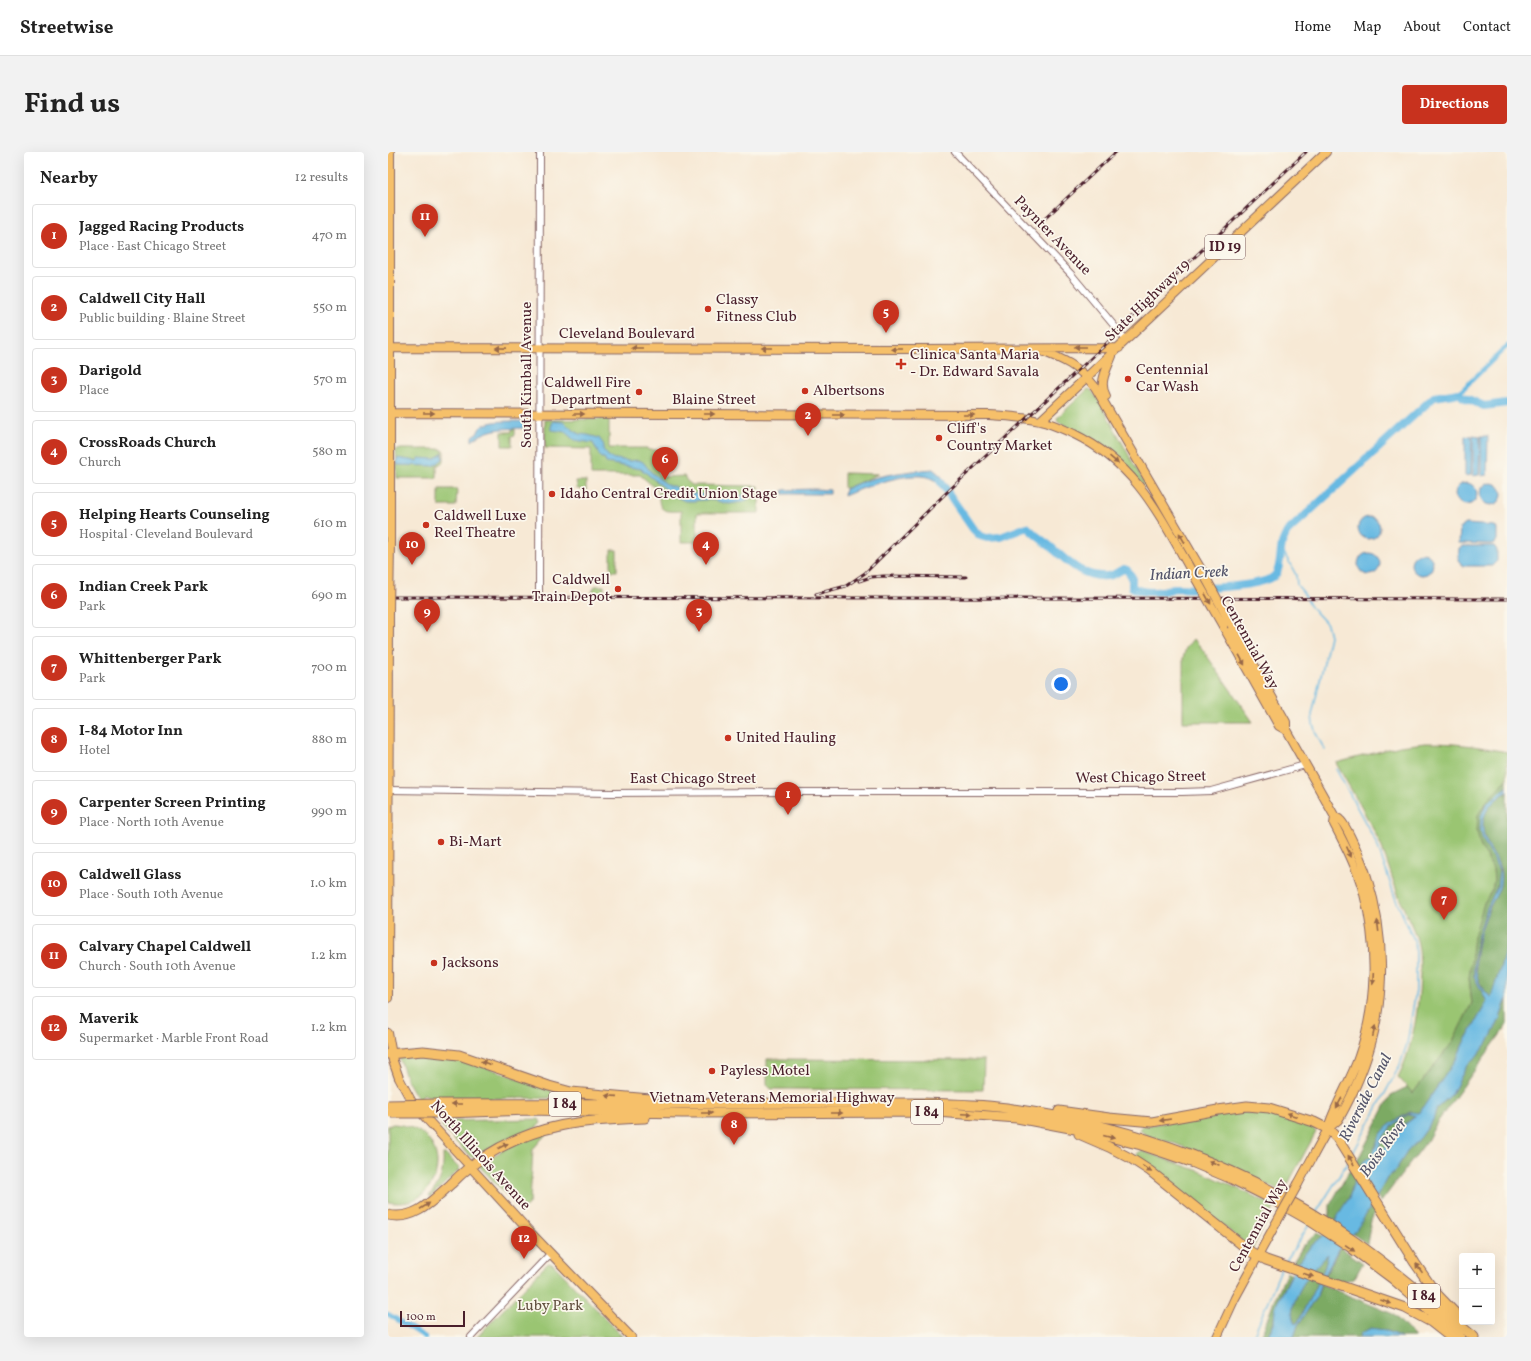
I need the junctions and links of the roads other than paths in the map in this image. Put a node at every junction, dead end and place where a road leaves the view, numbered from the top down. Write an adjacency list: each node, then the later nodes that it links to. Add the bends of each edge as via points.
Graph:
1 (390, 152): 6 (main road)
2 (540, 152): 7 (street, South Kimball Avenue)
3 (955, 152): 5 (street, Paynter Avenue, via 1071,274)
4 (1326, 152): 5 (main road, State Highway 19 / ID 19)
5 (1126, 340): 9 (main road, State Highway 19 / ID 19)
6 (389, 348): 7 (main road, Cleveland Boulevard, one-way to 6); 11 (main road)
7 (540, 348): 8 (main road, Cleveland Boulevard, one-way to 7); 12 (street, South Kimball Avenue)
8 (1034, 348): 9 (main road, Cleveland Boulevard, one-way to 8, via 1063,347); 10 (main road, Centennial Way, via 1066,361)
9 (1116, 351): 10 (main road, State Highway 19 / ID 19); 14 (main road, via 1103,378 1102,388 1141,460)
10 (1088, 377): 13 (main road, State Highway 19 / ID 19); 14 (main road, Centennial Way, via 1100,393)
11 (389, 413): 12 (main road, Blaine Street, one-way to 12); 18 (main road, bridge)
12 (540, 414): 13 (main road, Blaine Street, one-way to 13, via 988,415); 15 (street, South Kimball Avenue)
13 (1040, 421): 16 (main road, Centennial Way, one-way to 16, bridge, via 1060,427 1096,446 1127,471 1148,496 1279,726)
14 (1144, 472): 16 (main road, Centennial Way, one-way to 14, bridge, via 1286,722)
15 (539, 598)
16 (1286, 730): 17 (main road, Centennial Way)
17 (1305, 765): 19 (street, West Chicago Street, via 1211,791); 28 (main road, Centennial Way, via 1335,817 1334,824 1352,859 1364,893 1374,946 1371,1006 1362,1048)
18 (388, 790): 19 (street, East Chicago Street, via 612,793); 20 (main road)
19 (997, 792)
20 (388, 998)
21 (388, 1033): 22 (main road, North Illinois Avenue)
22 (390, 1054): 23 (highway, one-way to 22, via 571,1092 459,1055 423,1051); 29 (main road, North Illinois Avenue, via 413,1104)
23 (692, 1104): 24 (highway, I 84, via 924,1103); 25 (highway, Vietnam Veterans Memorial Highway / I 84, one-way to 25, bridge, via 439,1104)
24 (1012, 1108): 28 (highway, one-way to 24, via 1269,1108 1247,1106 1152,1122 1033,1108); 31 (highway, I 84, one-way to 24, via 1272,1190 1195,1155 1116,1129)
25 (389, 1111): 26 (highway, Vietnam Veterans Memorial Highway / I 84, bridge)
26 (682, 1113): 27 (highway, Vietnam Veterans Memorial Highway / I 84, one-way to 27, via 936,1112 1016,1118); 29 (highway, one-way to 26, via 514,1140 546,1128 582,1121 659,1117)
27 (1063, 1126): 31 (highway, Vietnam Veterans Memorial Highway / I 84, one-way to 31, via 1141,1145 1194,1163); 33 (highway, one-way to 33, via 1109,1147 1150,1171)
28 (1328, 1129): 33 (main road, Centennial Way, bridge); 35 (highway, one-way to 28, via 1436,1292 1415,1263 1342,1146)
29 (470, 1167): 30 (highway, one-way to 29, via 409,1214 426,1207); 32 (main road, North Illinois Avenue)
30 (388, 1215)
31 (1309, 1216): 34 (highway, I 84)
32 (552, 1253): 37 (street); 38 (main road, North Illinois Avenue)
33 (1258, 1256): 39 (main road, Centennial Way); 40 (highway, one-way to 40, via 1405,1308 1431,1322)
34 (1371, 1258): 41 (highway, I 84); 42 (highway, I 84)
35 (1459, 1317)
36 (1467, 1325): 43 (highway)
37 (471, 1337)
38 (631, 1337)
39 (1217, 1337)
40 (1450, 1337)
41 (1460, 1337)
42 (1474, 1337)
43 (1479, 1337)

